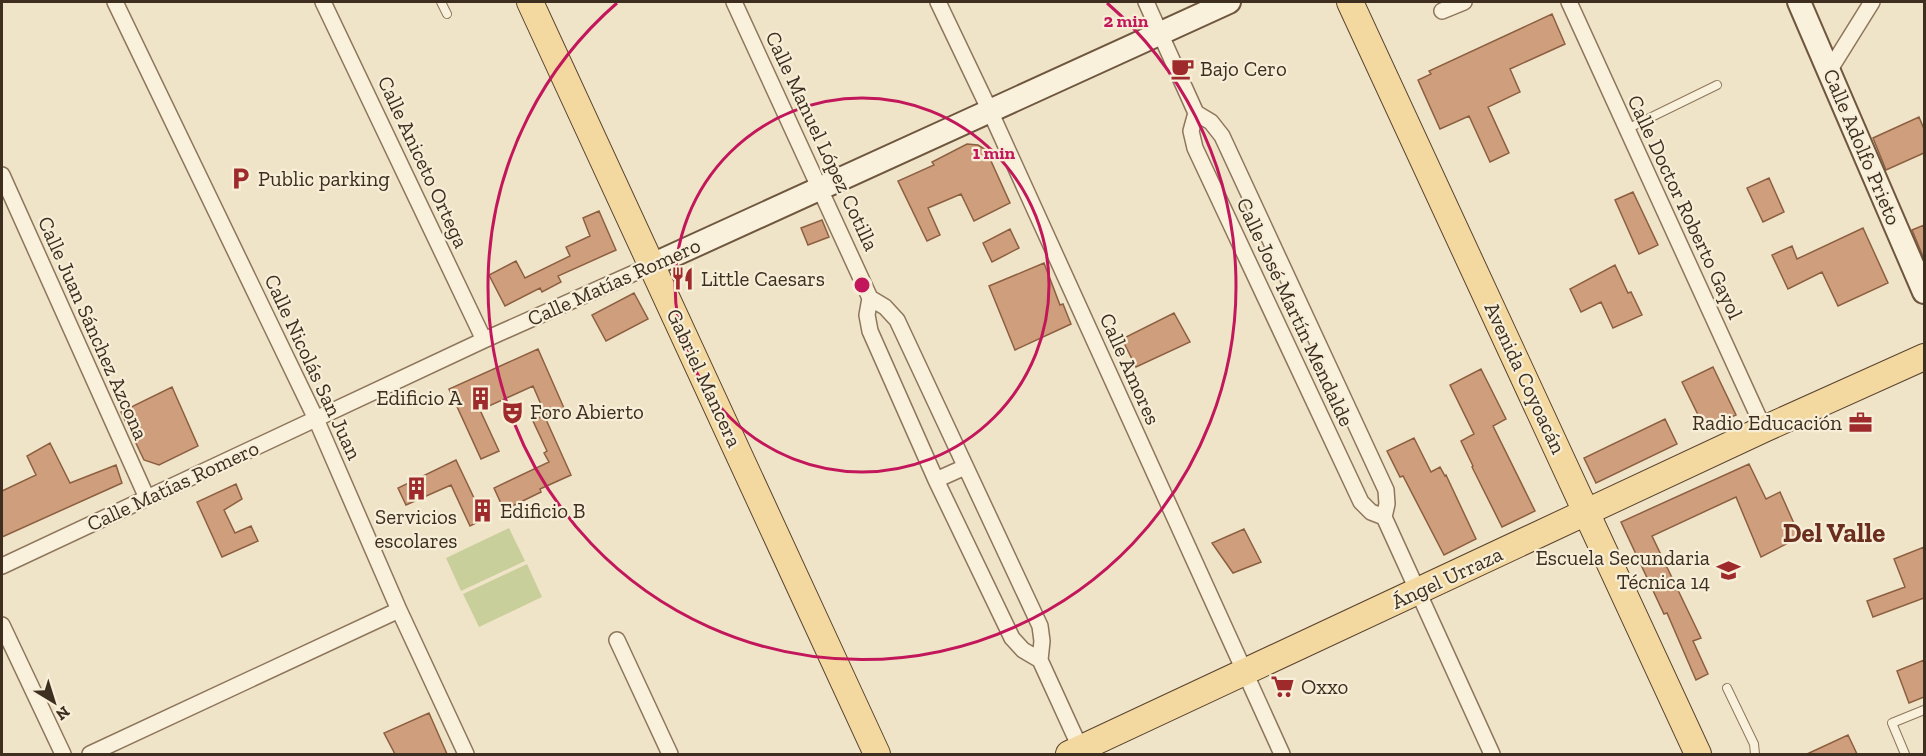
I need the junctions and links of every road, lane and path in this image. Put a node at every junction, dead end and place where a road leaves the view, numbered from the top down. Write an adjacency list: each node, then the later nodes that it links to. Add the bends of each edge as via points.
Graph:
1 (116, 2): 29 (street, Calle Nicolás San Juan)
2 (323, 2): 27 (street, Calle Aniceto Ortega)
3 (441, 2): 15 (lane)
4 (530, 2): 24 (main road, Gabriel Mancera)
5 (734, 2): 23 (street, Calle Manuel López Cotilla)
6 (938, 2): 19 (street, Calle Amores)
7 (1146, 2): 16 (street, Calle José Martín Mendalde)
8 (1229, 2): 16 (street, Calle Matías Romero)
9 (1350, 2): 34 (main road, Avenida Coyoacán)
10 (1464, 2): 14 (street)
11 (1569, 2): 21 (street, Calle Doctor Roberto Gayol)
12 (1799, 2): 17 (street, Calle Adolfo Prieto)
13 (1872, 2): 17 (street)
14 (1442, 12)
15 (447, 14)
16 (1160, 33): 19 (street, Calle Matías Romero); 20 (street, Calle José Martín Mendalde)
17 (1828, 71): 25 (street, Calle Adolfo Prieto)
18 (1717, 85): 21 (lane)
19 (990, 111): 23 (street, Calle Matías Romero); 42 (street, Calle Amores)
20 (1196, 113): 35 (street, Calle José Martín Mendalde, via 1211,122 1222,136 1386,490); 35 (street, Calle José Martín Mendalde, via 1191,131 1195,148 1361,502)
21 (1627, 129): 30 (street, Calle Doctor Roberto Gayol)
22 (2, 175): 33 (street, Calle Juan Sánchez Azcona)
23 (821, 189): 24 (street, Calle Matías Romero); 26 (street, Calle Manuel López Cotilla)
24 (652, 265): 27 (street, Calle Matías Romero); 50 (main road, Gabriel Mancera)
25 (1924, 292)
26 (870, 298): 31 (street, Calle Manuel López Cotilla, via 897,320); 32 (street, Calle Manuel López Cotilla, via 870,331)
27 (484, 340): 29 (street, Calle Matías Romero)
28 (1924, 357): 30 (main road, Ángel Urraza)
29 (316, 418): 33 (street, Calle Matías Romero); 38 (street, Calle Nicolás San Juan)
30 (1764, 429): 34 (main road, Ángel Urraza)
31 (965, 467): 32 (street); 41 (street, Calle Manuel López Cotilla, via 1040,626)
32 (936, 480): 41 (street, Calle Manuel López Cotilla, via 1012,638)
33 (147, 498): 36 (street, Calle Matías Romero)
34 (1587, 512): 37 (main road, Ángel Urraza); 53 (main road, Avenida Coyoacán)
35 (1384, 518): 37 (street, Calle José Martín Mendalde)
36 (2, 566)
37 (1419, 592): 42 (main road, Ángel Urraza); 52 (street, Calle José Martín Mendalde)
38 (399, 610): 47 (street); 48 (street, Calle Nicolás San Juan)
39 (2, 625): 46 (street)
40 (617, 640): 49 (street)
41 (1040, 660): 45 (street, Calle Manuel López Cotilla)
42 (1244, 674): 45 (main road, Ángel Urraza); 51 (street, Calle Amores)
43 (1727, 688): 54 (lane)
44 (1924, 710): 55 (lane, via 1892,723)
45 (1078, 753)
46 (63, 754)
47 (90, 754)
48 (466, 754)
49 (670, 754)
50 (876, 754)
51 (1282, 754)
52 (1492, 754)
53 (1698, 754)
54 (1755, 754)
55 (1905, 754)

